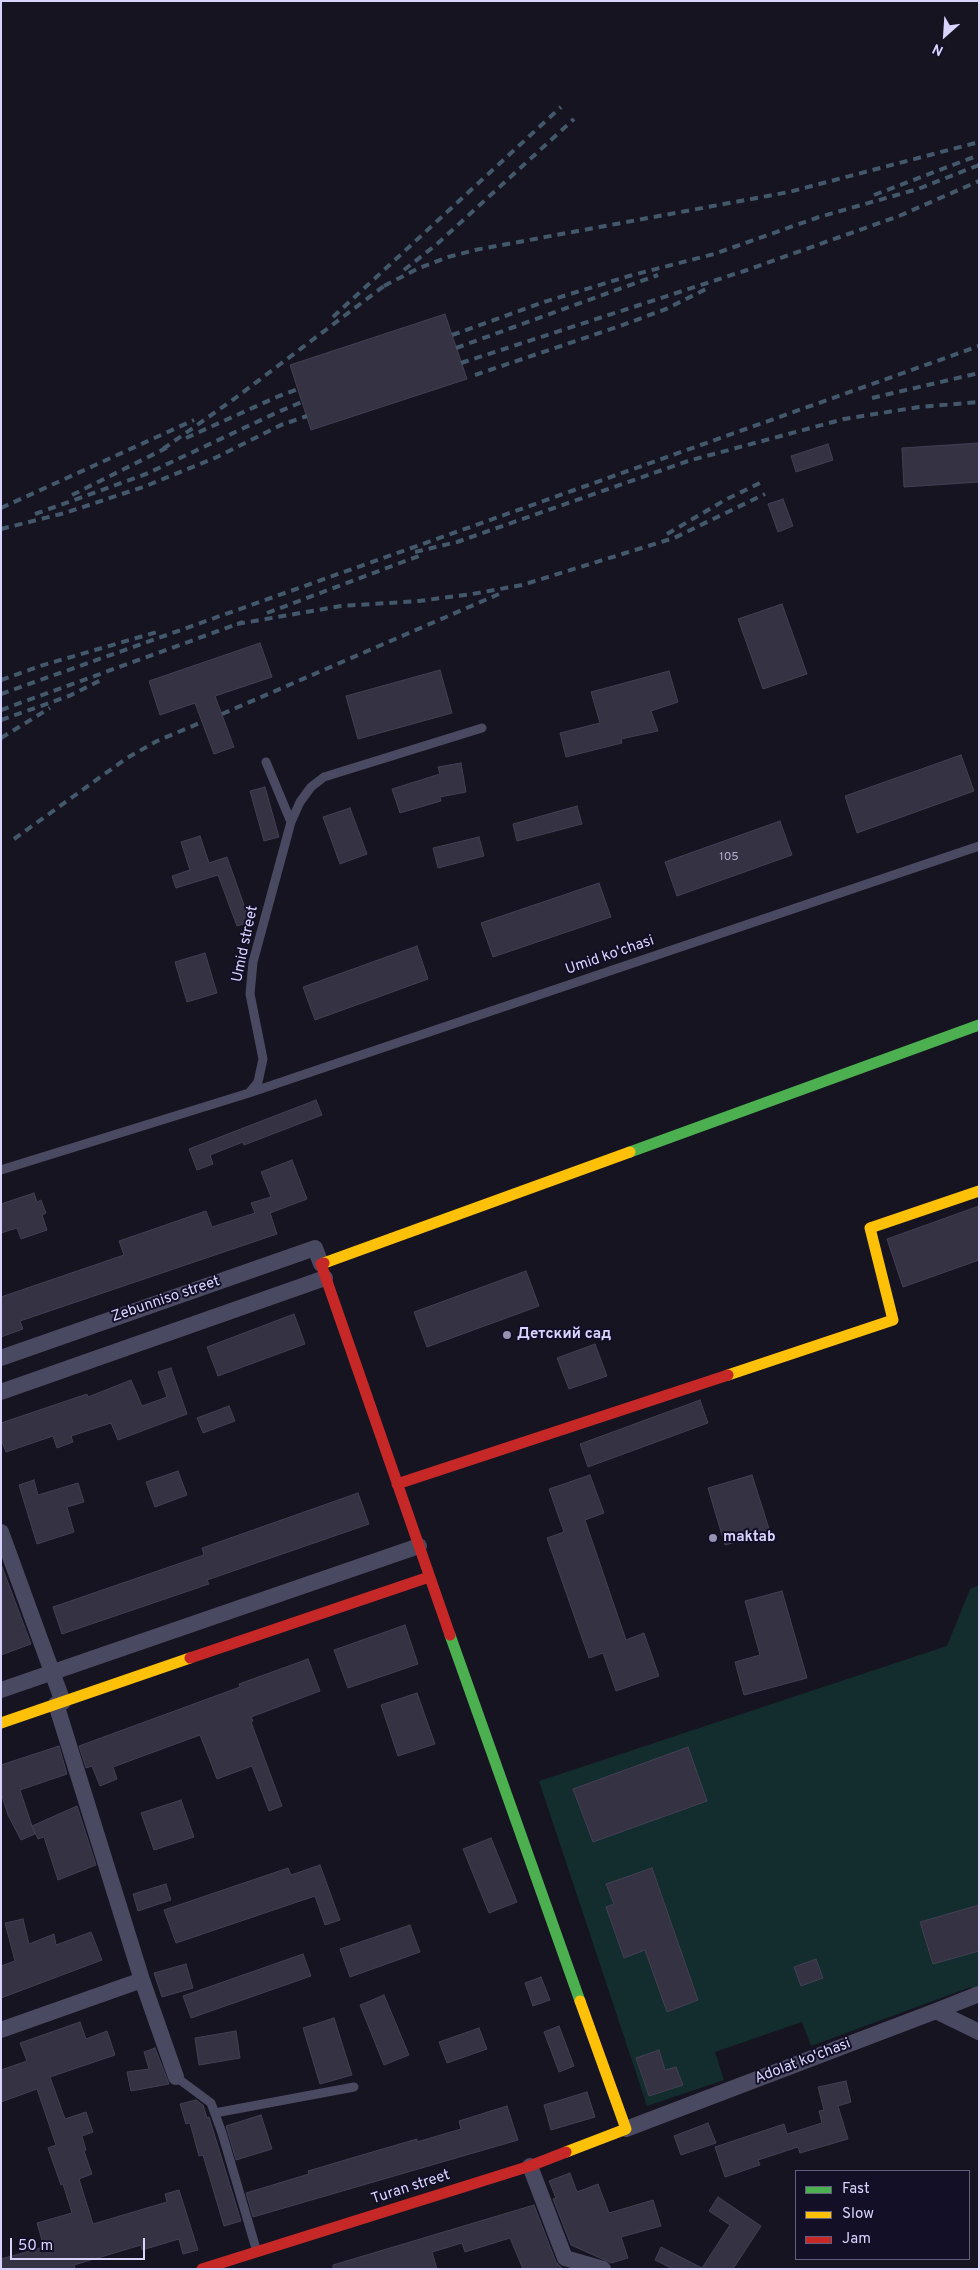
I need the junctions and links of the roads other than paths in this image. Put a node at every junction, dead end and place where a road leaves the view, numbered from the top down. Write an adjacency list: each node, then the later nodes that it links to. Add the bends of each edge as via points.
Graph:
1 (482, 728): 3 (lane, Umid street, via 324,777 300,802)
2 (266, 762): 3 (lane)
3 (290, 822): 6 (lane, Umid street, via 253,962 250,994 263,1059 258,1082)
4 (979, 846): 6 (lane, Umid ko'chasi)
5 (979, 1026): 9 (street)
6 (249, 1093): 7 (lane)
7 (1, 1170)
8 (979, 1191): 12 (street, via 870,1228 893,1320)
9 (323, 1271): 10 (street, Zebunniso street, via 315,1248); 11 (street); 12 (street)
10 (1, 1358)
11 (1, 1392)
12 (398, 1484): 14 (street)
13 (1, 1532): 16 (street)
14 (419, 1546): 15 (street); 16 (street)
15 (429, 1577): 18 (street); 28 (street)
16 (54, 1672): 17 (street); 18 (street)
17 (1, 1690)
18 (59, 1703): 19 (street); 20 (street)
19 (1, 1722)
20 (142, 1980): 23 (street); 25 (street)
21 (979, 1994): 22 (street, Adolat ko'chasi)
22 (936, 2011): 24 (street); 28 (street, Adolat ko'chasi)
23 (1, 2030)
24 (979, 2032)
25 (176, 2077): 27 (lane, via 211,2103)
26 (354, 2086): 27 (lane)
27 (215, 2113): 30 (lane)
28 (626, 2129): 29 (street, Turan street)
29 (530, 2166): 30 (street, Turan street); 31 (street)
30 (257, 2252): 32 (street, Turan street)
31 (566, 2263): 33 (street)
32 (202, 2269)
33 (603, 2269)

